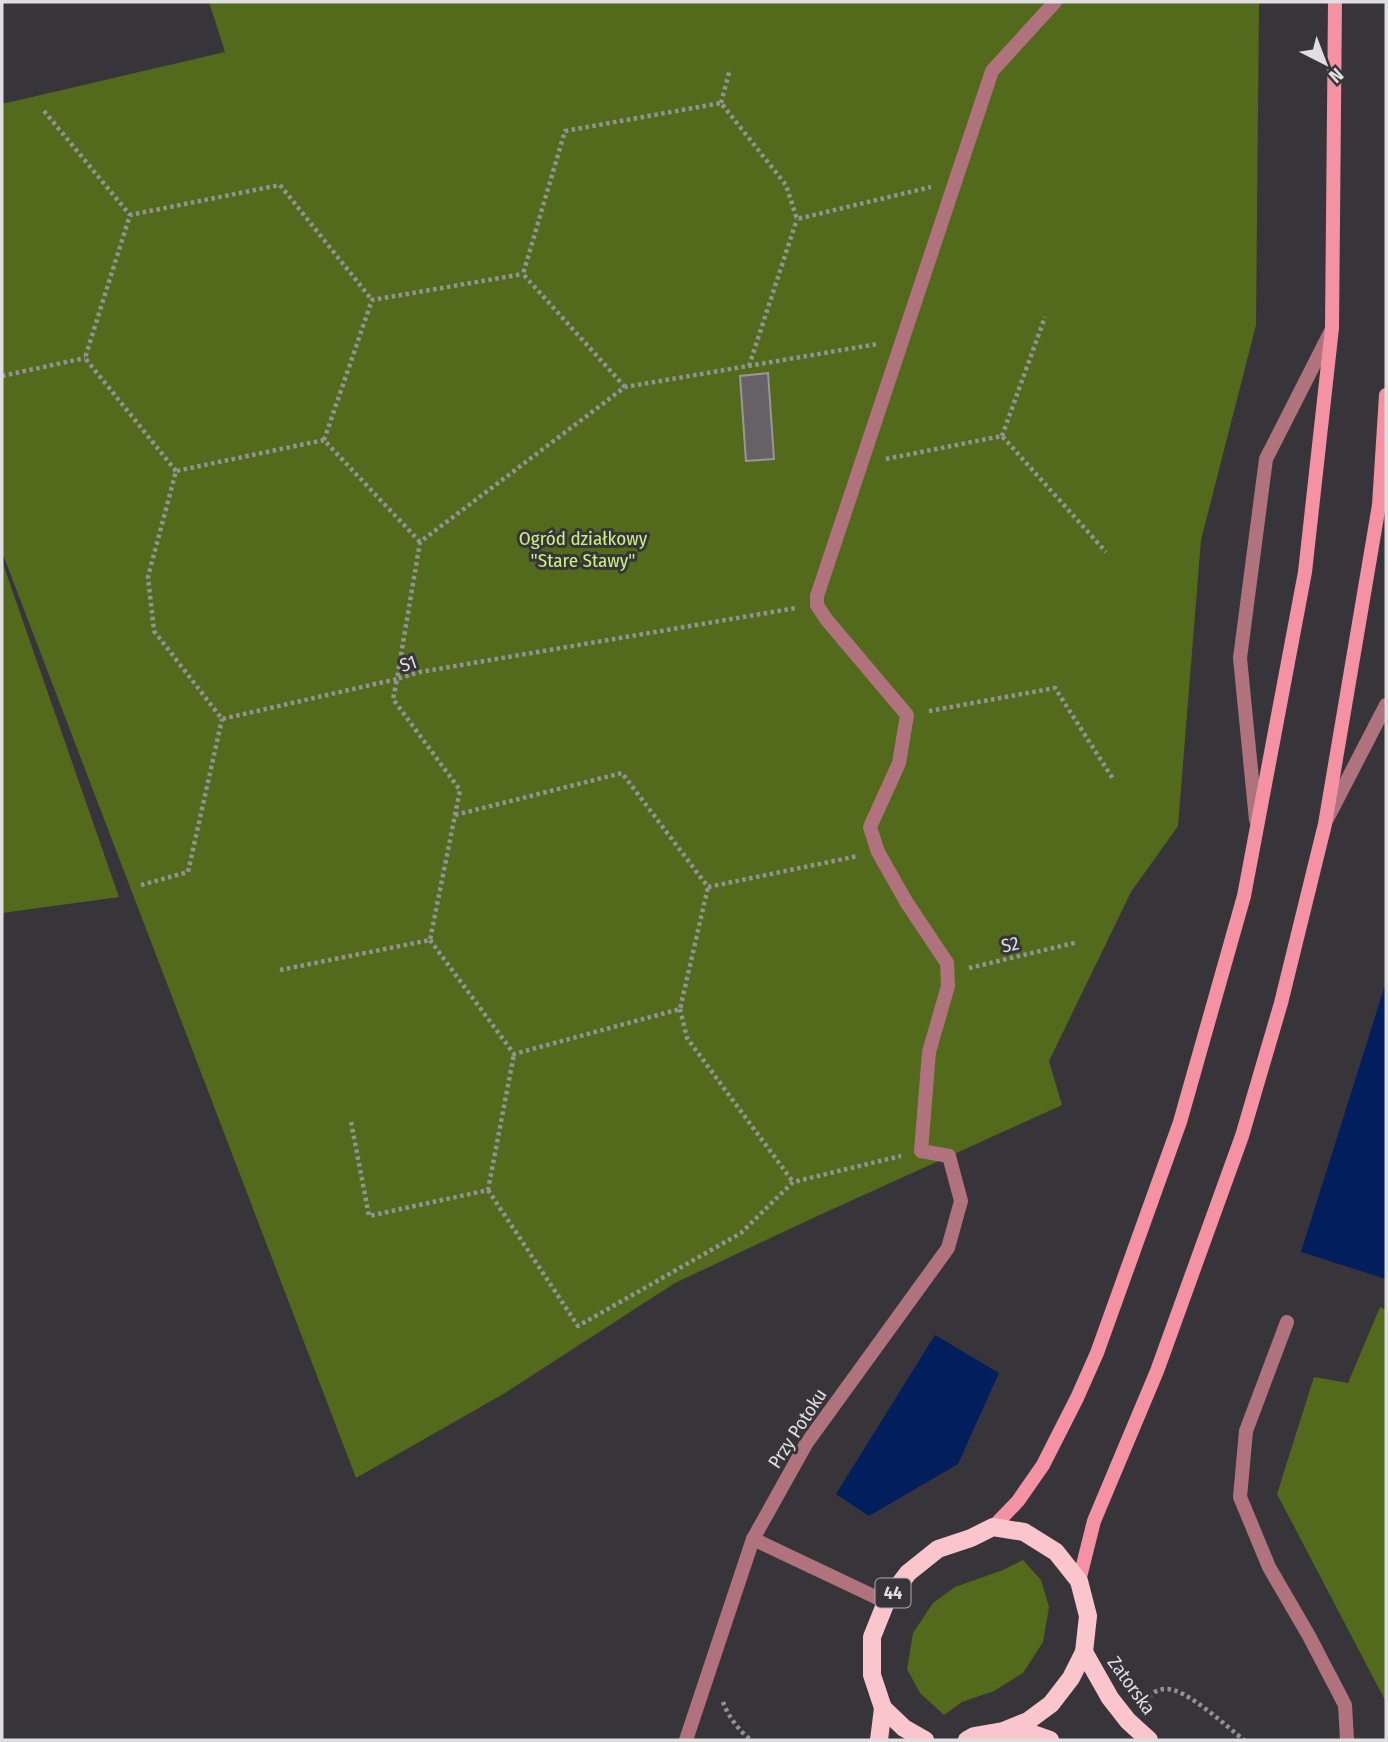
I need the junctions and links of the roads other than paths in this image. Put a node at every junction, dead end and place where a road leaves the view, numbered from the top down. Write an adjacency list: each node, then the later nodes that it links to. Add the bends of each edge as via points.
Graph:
1 (1055, 2): 10 (lane, Przy Potoku, via 992,71 817,596 826,619 907,715 900,763 870,827 878,852 947,963 948,986 929,1052 921,1151 949,1156 961,1201 948,1248 806,1444)
2 (1335, 2): 3 (main road, 44)
3 (1332, 328): 7 (main road, 44, via 1305,572); 7 (lane, via 1266,459 1240,658)
4 (1386, 395): 6 (main road, via 1379,505)
5 (1386, 705): 6 (lane)
6 (1325, 824): 11 (main road, via 1242,1136 1157,1371 1094,1521)
7 (1257, 828): 9 (main road, 44, via 1244,896 1180,1122 1097,1353 1043,1465)
8 (1287, 1322): 22 (lane, via 1246,1431 1240,1497 1269,1567 1345,1705)
9 (993, 1527): 11 (main road, via 1024,1532 1056,1552); 12 (main road, 44, via 939,1549 908,1573)
10 (753, 1539): 12 (lane); 16 (lane, Przy Potoku)
11 (1079, 1581): 13 (main road, via 1088,1616)
12 (886, 1602): 14 (main road, 44, via 872,1637 872,1675)
13 (1084, 1651): 15 (main road, via 1051,1704 1028,1721); 21 (main road, Zatorska, via 1128,1721)
14 (883, 1708): 17 (main road, 44); 18 (main road)
15 (1003, 1731): 19 (main road); 20 (main road)
16 (686, 1740)
17 (879, 1740)
18 (925, 1740)
19 (967, 1740)
20 (1050, 1740)
21 (1149, 1740)
22 (1347, 1740)

